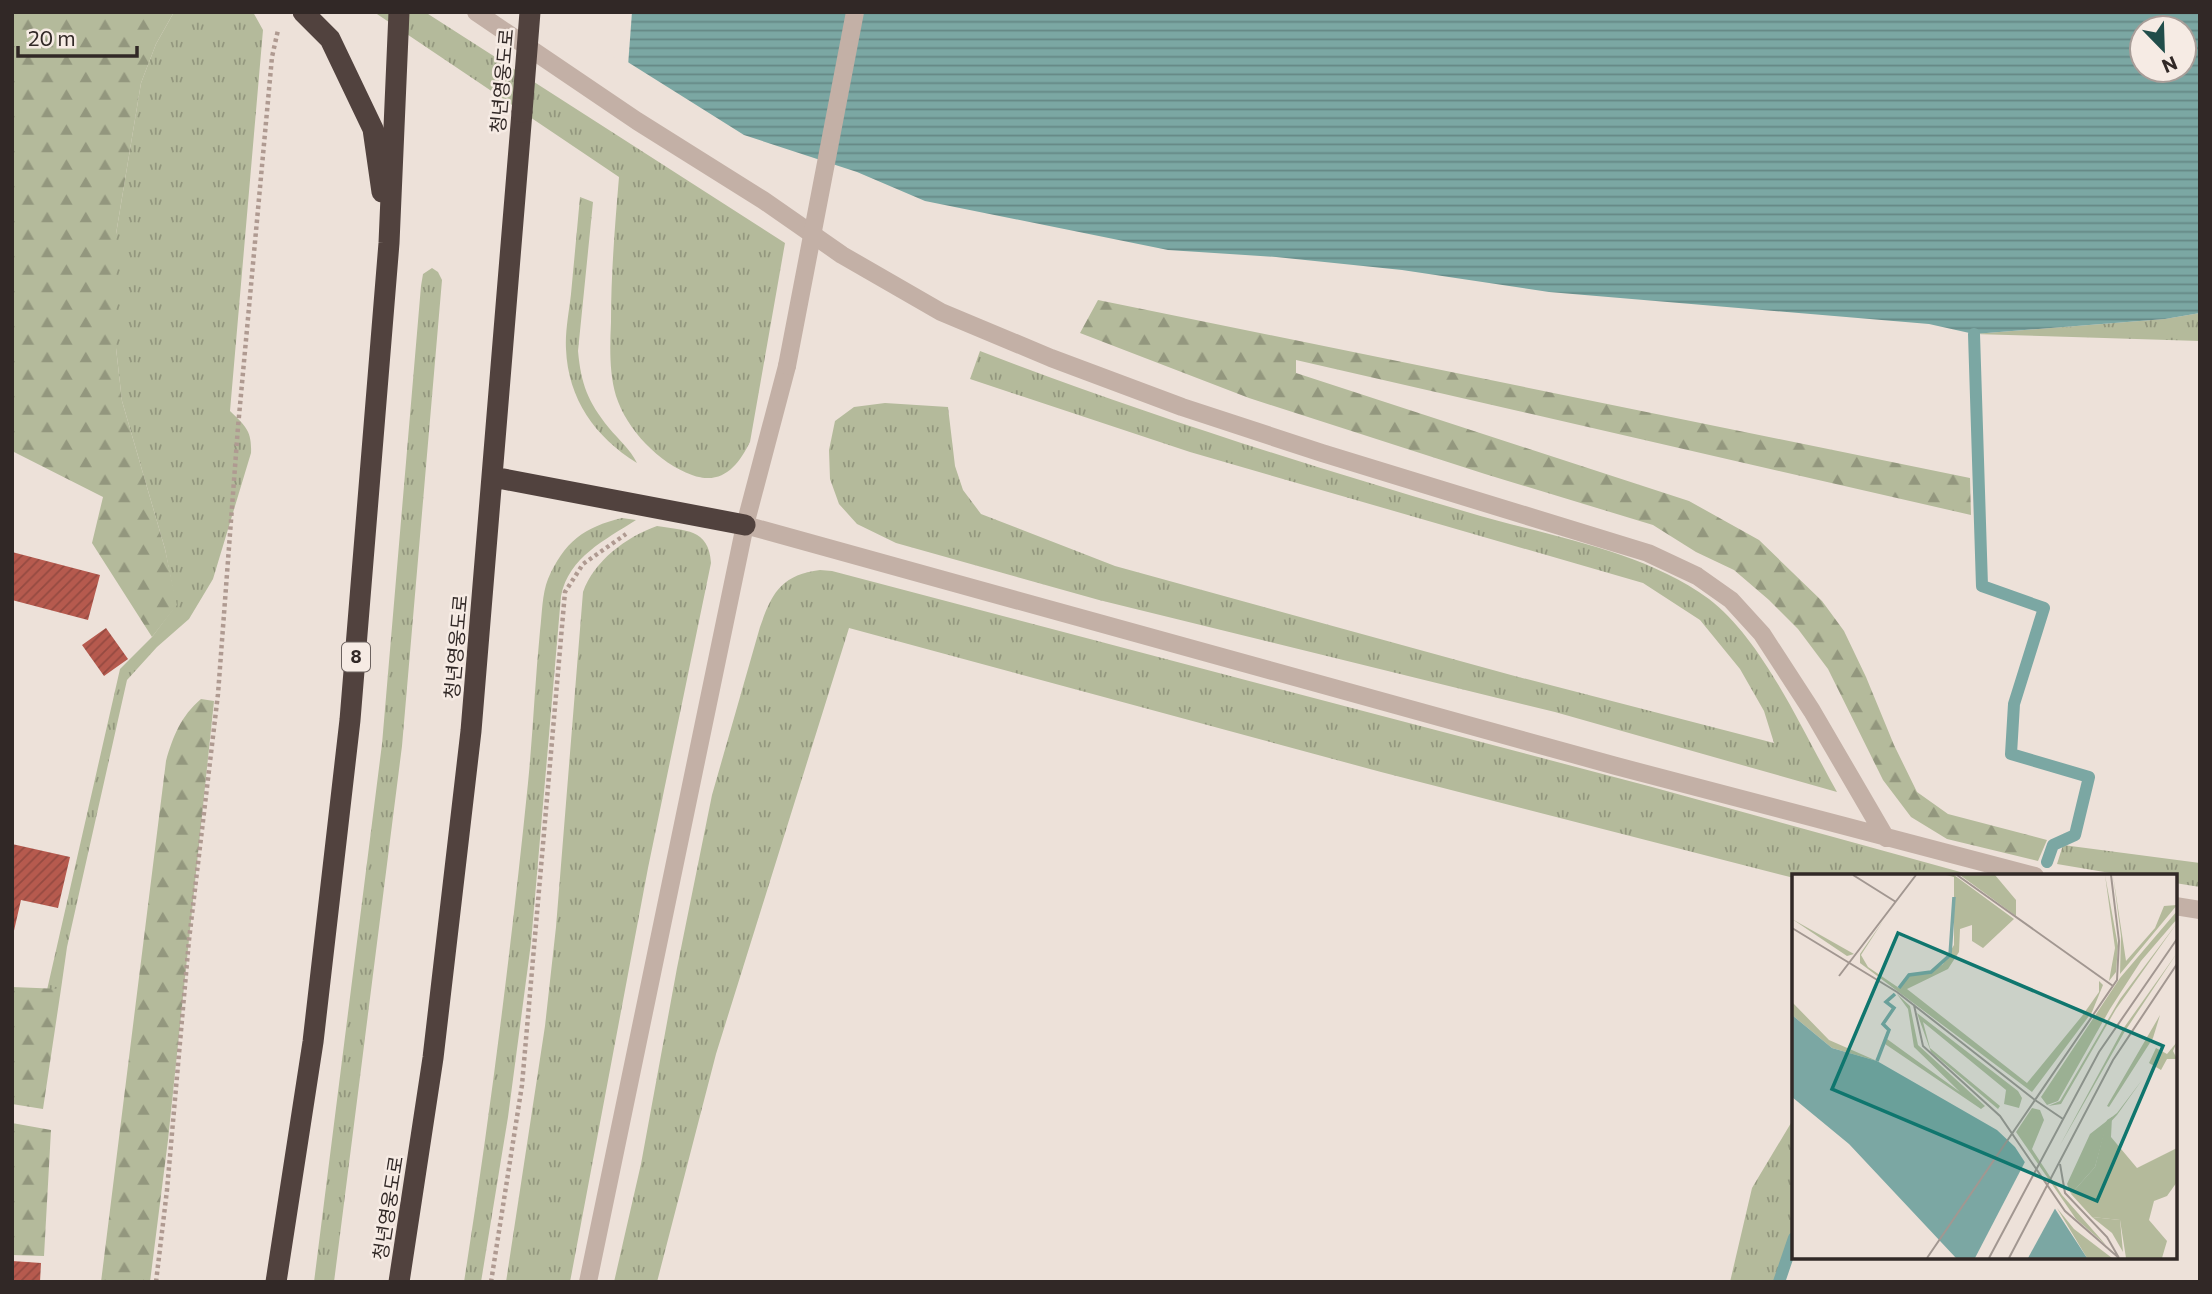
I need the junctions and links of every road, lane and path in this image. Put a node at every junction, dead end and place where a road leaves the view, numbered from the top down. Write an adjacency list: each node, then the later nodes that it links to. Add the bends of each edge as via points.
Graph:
1 (303, 12): 7 (highway, via 330,39 373,130)
2 (476, 12): 11 (street, via 842,255 941,312 1182,407 1648,552 1697,576 1731,600 1762,634)
3 (530, 12): 8 (highway, 청년영웅도로, bridge)
4 (855, 12): 10 (street, bridge, via 787,366)
5 (399, 20): 7 (highway, 8)
6 (280, 23): 15 (path, via 272,57 218,694)
7 (390, 243): 16 (highway, 8, via 350,720 313,1042)
8 (492, 477): 9 (highway); 17 (highway, 청년영웅도로, via 470,745 433,1058)
9 (662, 510): 10 (highway); 18 (path, via 583,564 565,592 522,1085)
10 (744, 525): 11 (street); 19 (street)
11 (1886, 838): 12 (street)
12 (2027, 874)
13 (2177, 906): 14 (street)
14 (2200, 910)
15 (156, 1282)
16 (276, 1282)
17 (399, 1282)
18 (491, 1282)
19 (588, 1282)

